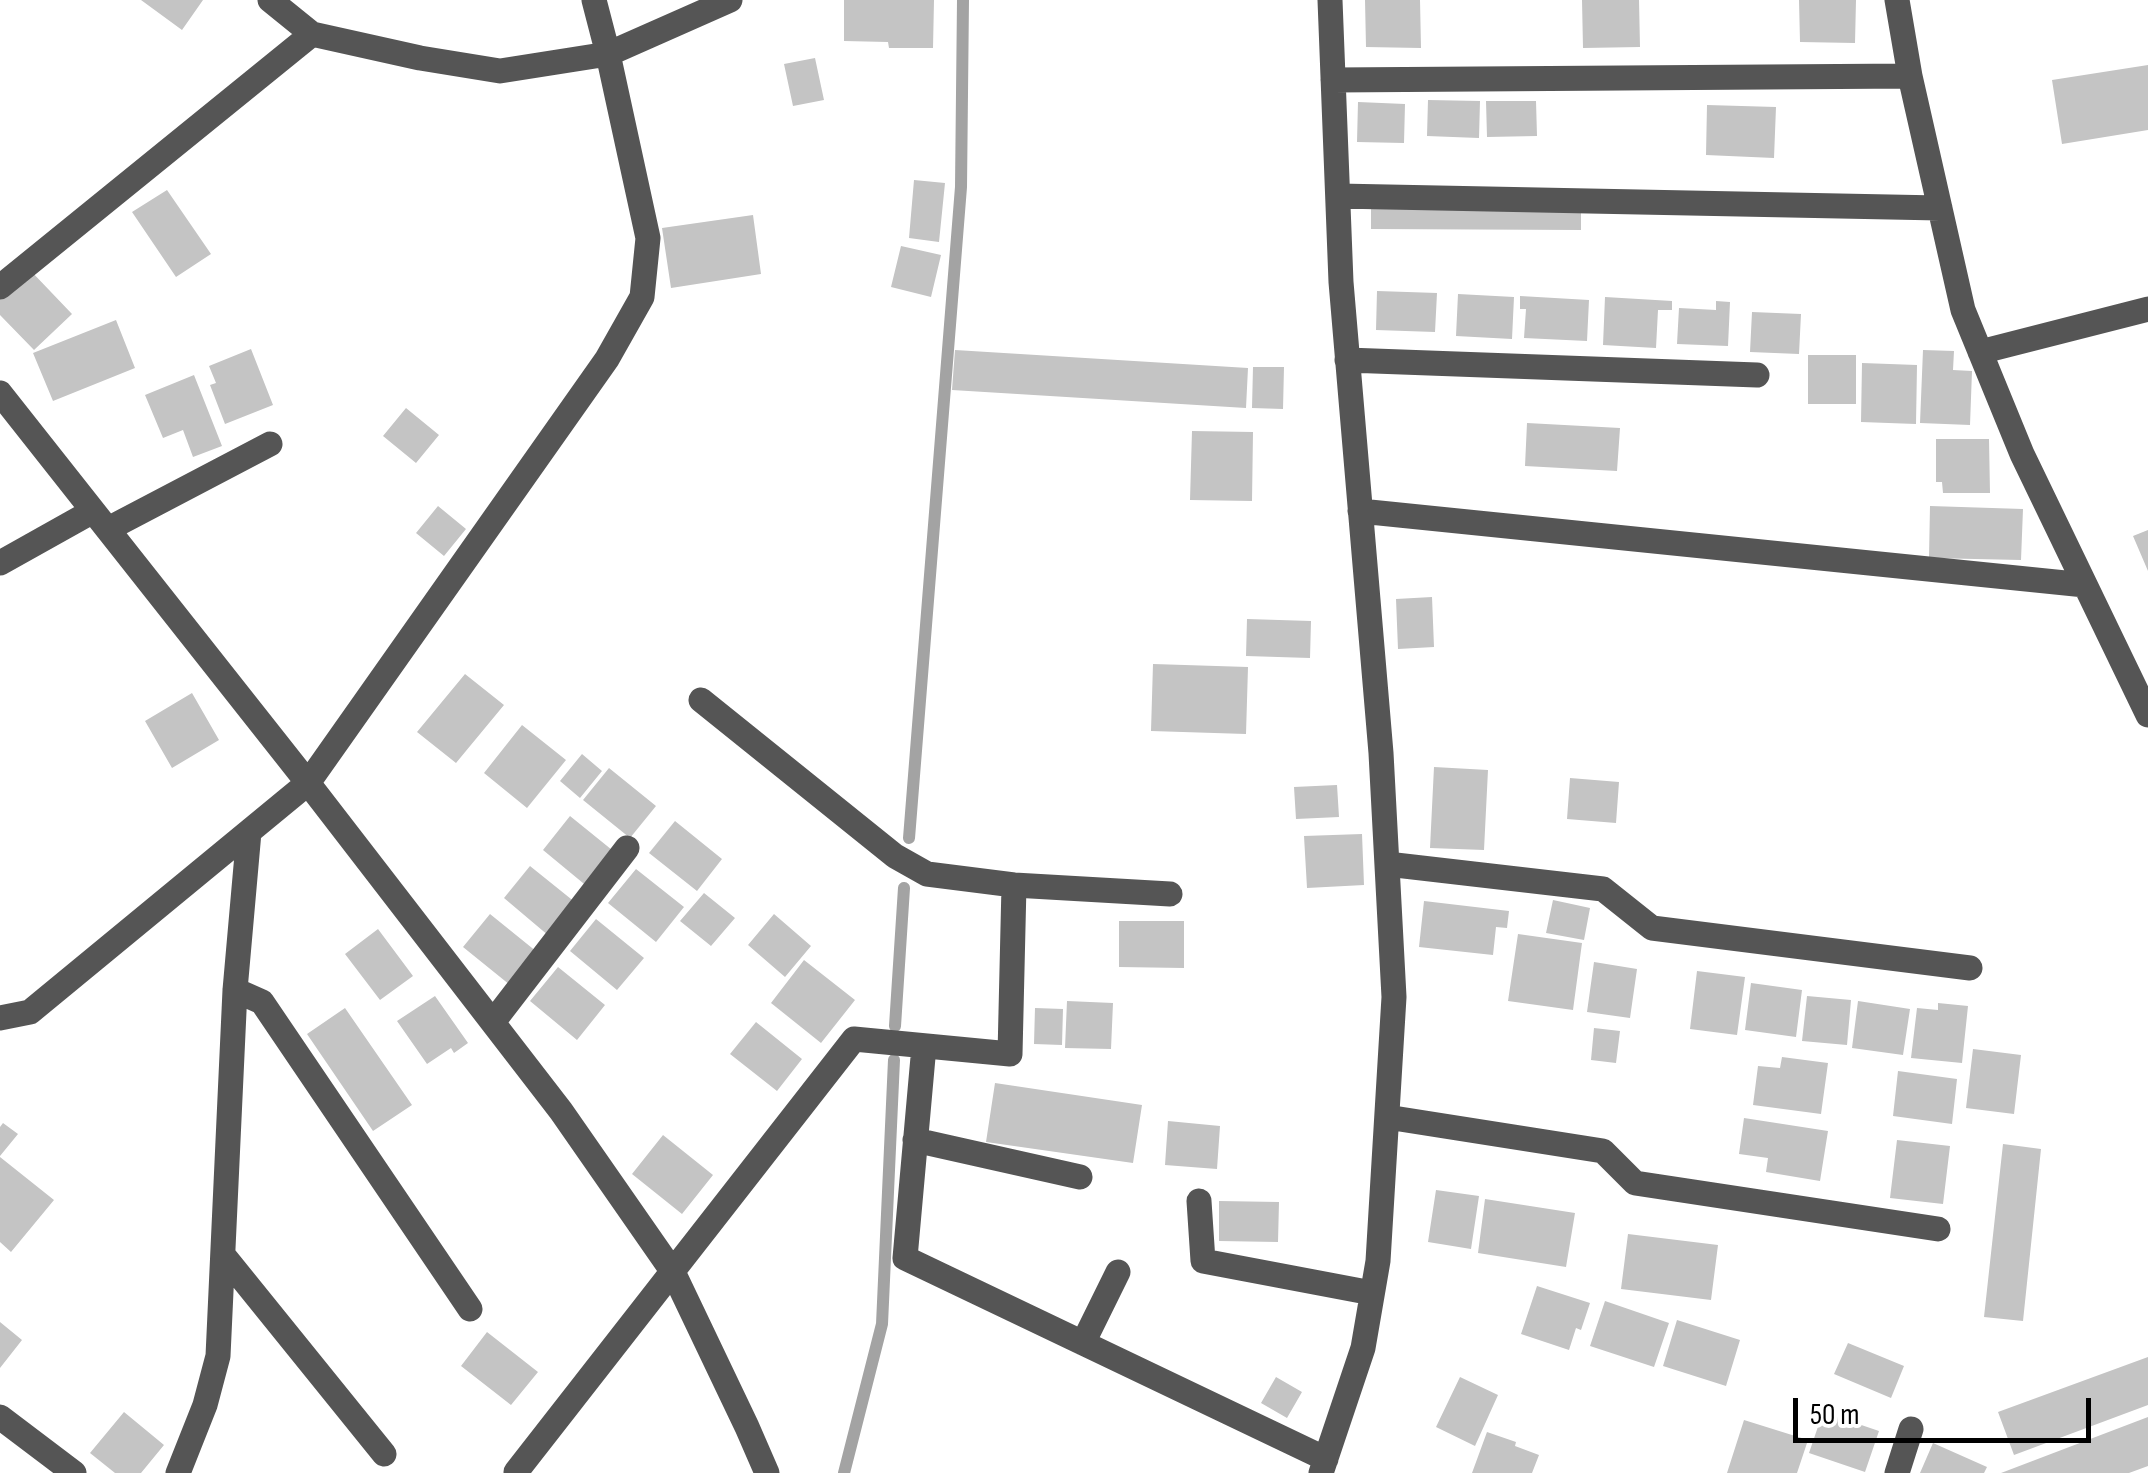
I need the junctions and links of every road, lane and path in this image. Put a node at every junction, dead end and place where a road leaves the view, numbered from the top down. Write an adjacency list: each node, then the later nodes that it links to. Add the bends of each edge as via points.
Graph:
1 (270, 0): 6 (street)
2 (594, 0): 7 (street)
3 (730, 0): 7 (street)
4 (1330, 0): 9 (street)
5 (1897, 0): 8 (street)
6 (312, 34): 7 (street, via 500,70); 12 (street)
7 (608, 54): 25 (street, via 648,238 642,297 607,359)
8 (1910, 76): 9 (street); 11 (street)
9 (1333, 80): 10 (street)
10 (1338, 196): 11 (street); 15 (street)
11 (1940, 208): 14 (street, via 1963,310)
12 (0, 287)
13 (2148, 309): 14 (street)
14 (1980, 352): 22 (street)
15 (1347, 360): 16 (street); 19 (street)
16 (1757, 375)
17 (0, 393): 20 (street)
18 (270, 444): 20 (street)
19 (1360, 511): 22 (street); 28 (street)
20 (100, 520): 21 (street); 25 (street)
21 (0, 562)
22 (2085, 585): 24 (street)
23 (701, 700): 29 (street, via 895,856 927,874)
24 (2148, 715)
25 (308, 783): 26 (street); 34 (street)
26 (249, 832): 32 (street); 33 (street, via 30,1012)
27 (627, 848): 34 (street)
28 (1387, 864): 31 (street, via 1603,889 1652,928); 36 (street, via 1394,997)
29 (1014, 885): 30 (street); 35 (street, via 1010,1054)
30 (1170, 894)
31 (1970, 968)
32 (235, 990): 41 (street); 45 (street, via 262,1002)
33 (0, 1018)
34 (493, 1022): 42 (street)
35 (924, 1046): 37 (street); 42 (street, via 854,1039)
36 (1387, 1117): 40 (street, via 1603,1151 1634,1183); 44 (street)
37 (916, 1140): 38 (street); 46 (street, via 905,1258)
38 (1080, 1177)
39 (1199, 1202): 44 (street, via 1203,1262)
40 (1938, 1229)
41 (224, 1256): 49 (street); 53 (street, via 218,1356)
42 (673, 1272): 51 (street); 54 (street)
43 (1118, 1272): 46 (street)
44 (1372, 1293): 50 (street, via 1363,1348)
45 (470, 1309)
46 (1083, 1343): 50 (street)
47 (0, 1417): 52 (street)
48 (1911, 1429): 55 (street)
49 (384, 1454)
50 (1324, 1466)
51 (516, 1472)
52 (74, 1473)
53 (178, 1473)
54 (767, 1473)
55 (1897, 1473)

